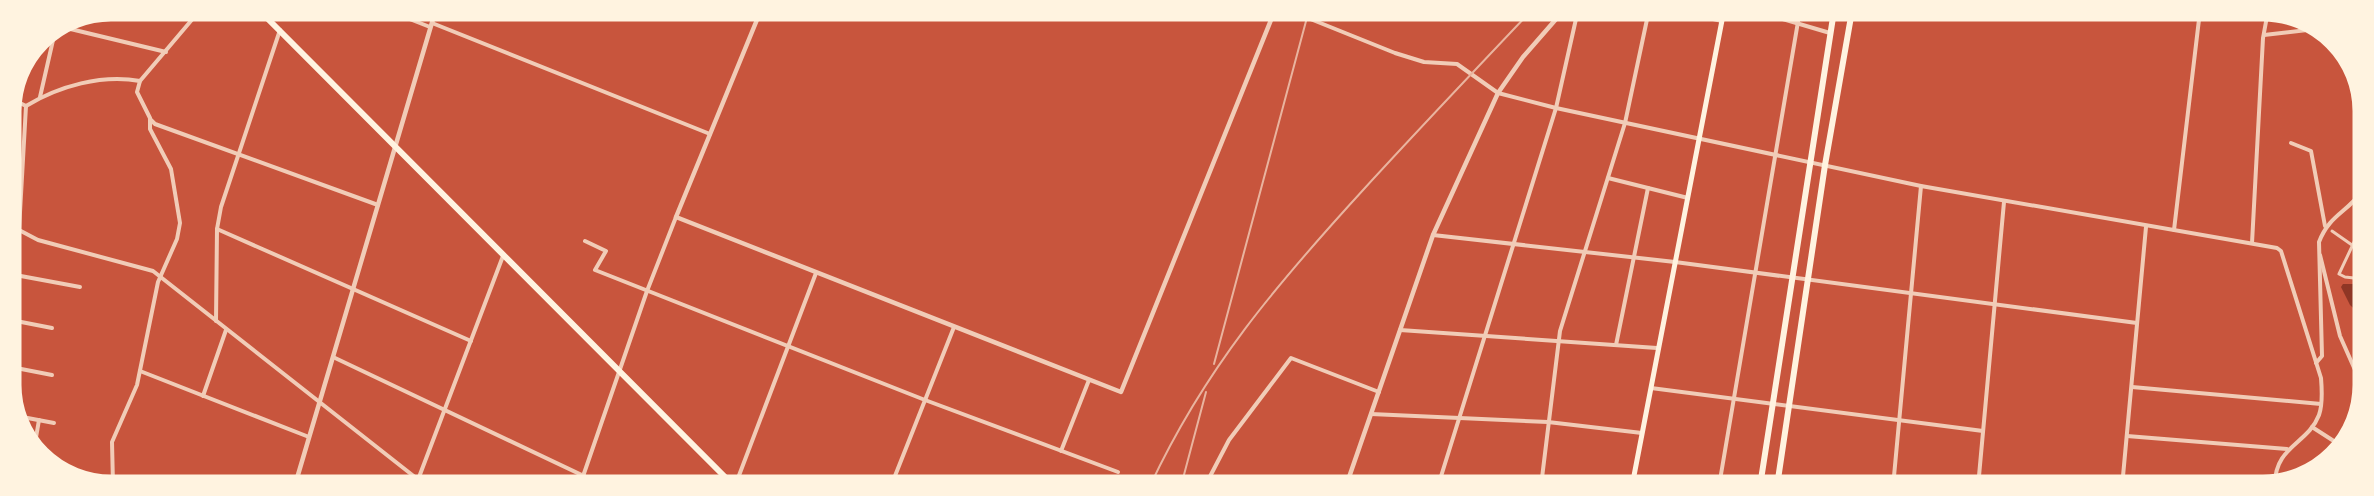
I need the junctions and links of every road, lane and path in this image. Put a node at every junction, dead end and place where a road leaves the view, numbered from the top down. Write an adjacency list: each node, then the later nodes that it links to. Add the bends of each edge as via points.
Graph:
1 (192, 20): 27 (street)
2 (270, 20): 22 (main road)
3 (416, 20): 20 (street)
4 (433, 20): 20 (street)
5 (757, 20): 36 (street)
6 (1271, 20): 102 (street, via 1121,392)
7 (1314, 20): 29 (street, via 1395,54 1424,62 1457,64)
8 (1555, 20): 29 (street)
9 (1576, 20): 33 (street)
10 (1647, 20): 35 (street)
11 (1718, 20): 18 (street)
12 (1787, 20): 19 (street)
13 (1798, 20): 19 (street)
14 (1832, 20): 24 (main road)
15 (1849, 20): 43 (main road)
16 (2199, 20): 57 (street)
17 (2266, 20): 25 (street)
18 (1722, 21): 37 (main road)
19 (1798, 23): 24 (street); 41 (street)
20 (431, 25): 36 (street); 39 (street)
21 (69, 30): 27 (street)
22 (280, 30): 39 (main road); 40 (street)
23 (2305, 30): 25 (street)
24 (1830, 33): 42 (main road)
25 (2264, 35): 62 (street)
26 (54, 40): 30 (street)
27 (166, 52): 28 (street)
28 (140, 81): 30 (street, via 99,78); 34 (street, via 137,92)
29 (1498, 93): 33 (street); 59 (street)
30 (40, 97): 32 (street)
31 (20, 103): 32 (street)
32 (26, 106): 51 (street)
33 (1556, 108): 35 (street); 63 (street)
34 (150, 118): 40 (street, via 156,124); 73 (street, via 150,129 171,169 180,223)
35 (1625, 123): 37 (street); 44 (street)
36 (710, 134): 52 (street)
37 (1700, 139): 41 (street); 47 (main road)
38 (2291, 143): 53 (street, via 2311,151)
39 (395, 145): 50 (street); 67 (main road)
40 (238, 155): 50 (street); 55 (street)
41 (1776, 156): 42 (street); 71 (street)
42 (1810, 163): 43 (street); 74 (main road)
43 (1825, 165): 45 (street); 76 (main road)
44 (1608, 178): 46 (street); 65 (street)
45 (1922, 186): 48 (street); 80 (street)
46 (1648, 188): 47 (street); 68 (street)
47 (1688, 198): 69 (main road)
48 (2004, 202): 54 (street); 81 (street)
49 (2354, 202): 53 (street)
50 (378, 205): 78 (street)
51 (20, 212)
52 (676, 217): 70 (street); 79 (street)
53 (2325, 226): 66 (street)
54 (2146, 227): 57 (street); 84 (street)
55 (217, 229): 78 (street); 83 (street)
56 (20, 231): 73 (street, via 38,240 153,271)
57 (2174, 231): 62 (street)
58 (2332, 231): 64 (street)
59 (1434, 236): 63 (street); 88 (street)
60 (585, 241): 79 (street, via 606,251 595,270)
61 (2354, 241): 64 (street)
62 (2252, 243): 96 (street, via 2281,251)
63 (1513, 244): 65 (street); 89 (street)
64 (2352, 244): 75 (street, via 2339,274)
65 (1584, 251): 68 (street); 91 (street)
66 (2318, 251): 96 (street, via 2322,356); 97 (street, via 2340,336)
67 (503, 256): 90 (street); 99 (main road)
68 (1634, 257): 69 (street); 92 (street)
69 (1675, 262): 71 (street); 94 (main road)
70 (816, 273): 85 (street); 93 (street)
71 (1755, 274): 74 (street); 107 (street)
72 (20, 275): 77 (street)
73 (160, 277): 83 (street); 100 (street)
74 (1792, 278): 76 (street); 110 (main road)
75 (2354, 278)
76 (1808, 280): 80 (street); 112 (main road)
77 (80, 287)
78 (353, 288): 90 (street); 95 (street)
79 (647, 291): 93 (street); 99 (street)
80 (1911, 293): 81 (street); 118 (street)
81 (1995, 305): 84 (street); 122 (street)
82 (20, 322): 86 (street)
83 (216, 322): 87 (street)
84 (2137, 323): 104 (street)
85 (954, 327): 102 (street); 108 (street)
86 (52, 328)
87 (226, 330): 106 (street); 109 (street)
88 (1400, 330): 89 (street); 105 (street)
89 (1483, 336): 91 (street); 116 (street)
90 (471, 341): 113 (street)
91 (1559, 341): 92 (street); 119 (street)
92 (1616, 345): 94 (street)
93 (789, 346): 108 (street); 137 (street)
94 (1657, 348): 103 (main road)
95 (332, 357): 109 (street); 113 (street)
96 (2316, 364): 111 (street, via 2321,378)
97 (2354, 368)
98 (20, 369): 101 (street)
99 (619, 370): 131 (street); 136 (main road)
100 (140, 371): 106 (street); 132 (street, via 133,400 112,442)
101 (52, 375)
102 (1089, 380): 129 (street)
103 (1650, 387): 107 (street); 123 (main road)
104 (2132, 387): 111 (street); 124 (street)
105 (1379, 392): 114 (street); 139 (street, via 1291,358 1229,440)
106 (203, 396): 125 (street)
107 (1733, 399): 110 (street); 144 (street)
108 (925, 400): 129 (street); 138 (street)
109 (319, 403): 125 (street); 134 (street)
110 (1772, 404): 112 (street); 145 (main road)
111 (2321, 404): 121 (street)
112 (1788, 406): 118 (street); 146 (main road)
113 (445, 409): 131 (street); 135 (street)
114 (1371, 414): 116 (street); 140 (street)
115 (26, 418): 117 (street)
116 (1458, 419): 119 (street); 141 (street)
117 (39, 420): 120 (street); 126 (street)
118 (1899, 420): 122 (street); 147 (street)
119 (1548, 422): 123 (street); 142 (street)
120 (54, 423)
121 (2312, 427): 127 (street); 128 (street)
122 (1983, 431): 148 (street)
123 (1642, 433): 143 (main road)
124 (2127, 436): 128 (street); 149 (street)
125 (309, 437): 133 (street)
126 (36, 438)
127 (2335, 442)
128 (2287, 449): 150 (street)
129 (1061, 451): 130 (street)
130 (1118, 472)
131 (584, 475)
132 (113, 476)
133 (298, 476)
134 (413, 476)
135 (420, 476)
136 (724, 476)
137 (738, 476)
138 (895, 476)
139 (1210, 476)
140 (1349, 476)
141 (1441, 476)
142 (1542, 476)
143 (1634, 476)
144 (1721, 476)
145 (1761, 476)
146 (1778, 476)
147 (1894, 476)
148 (1979, 476)
149 (2123, 476)
150 (2275, 476)

